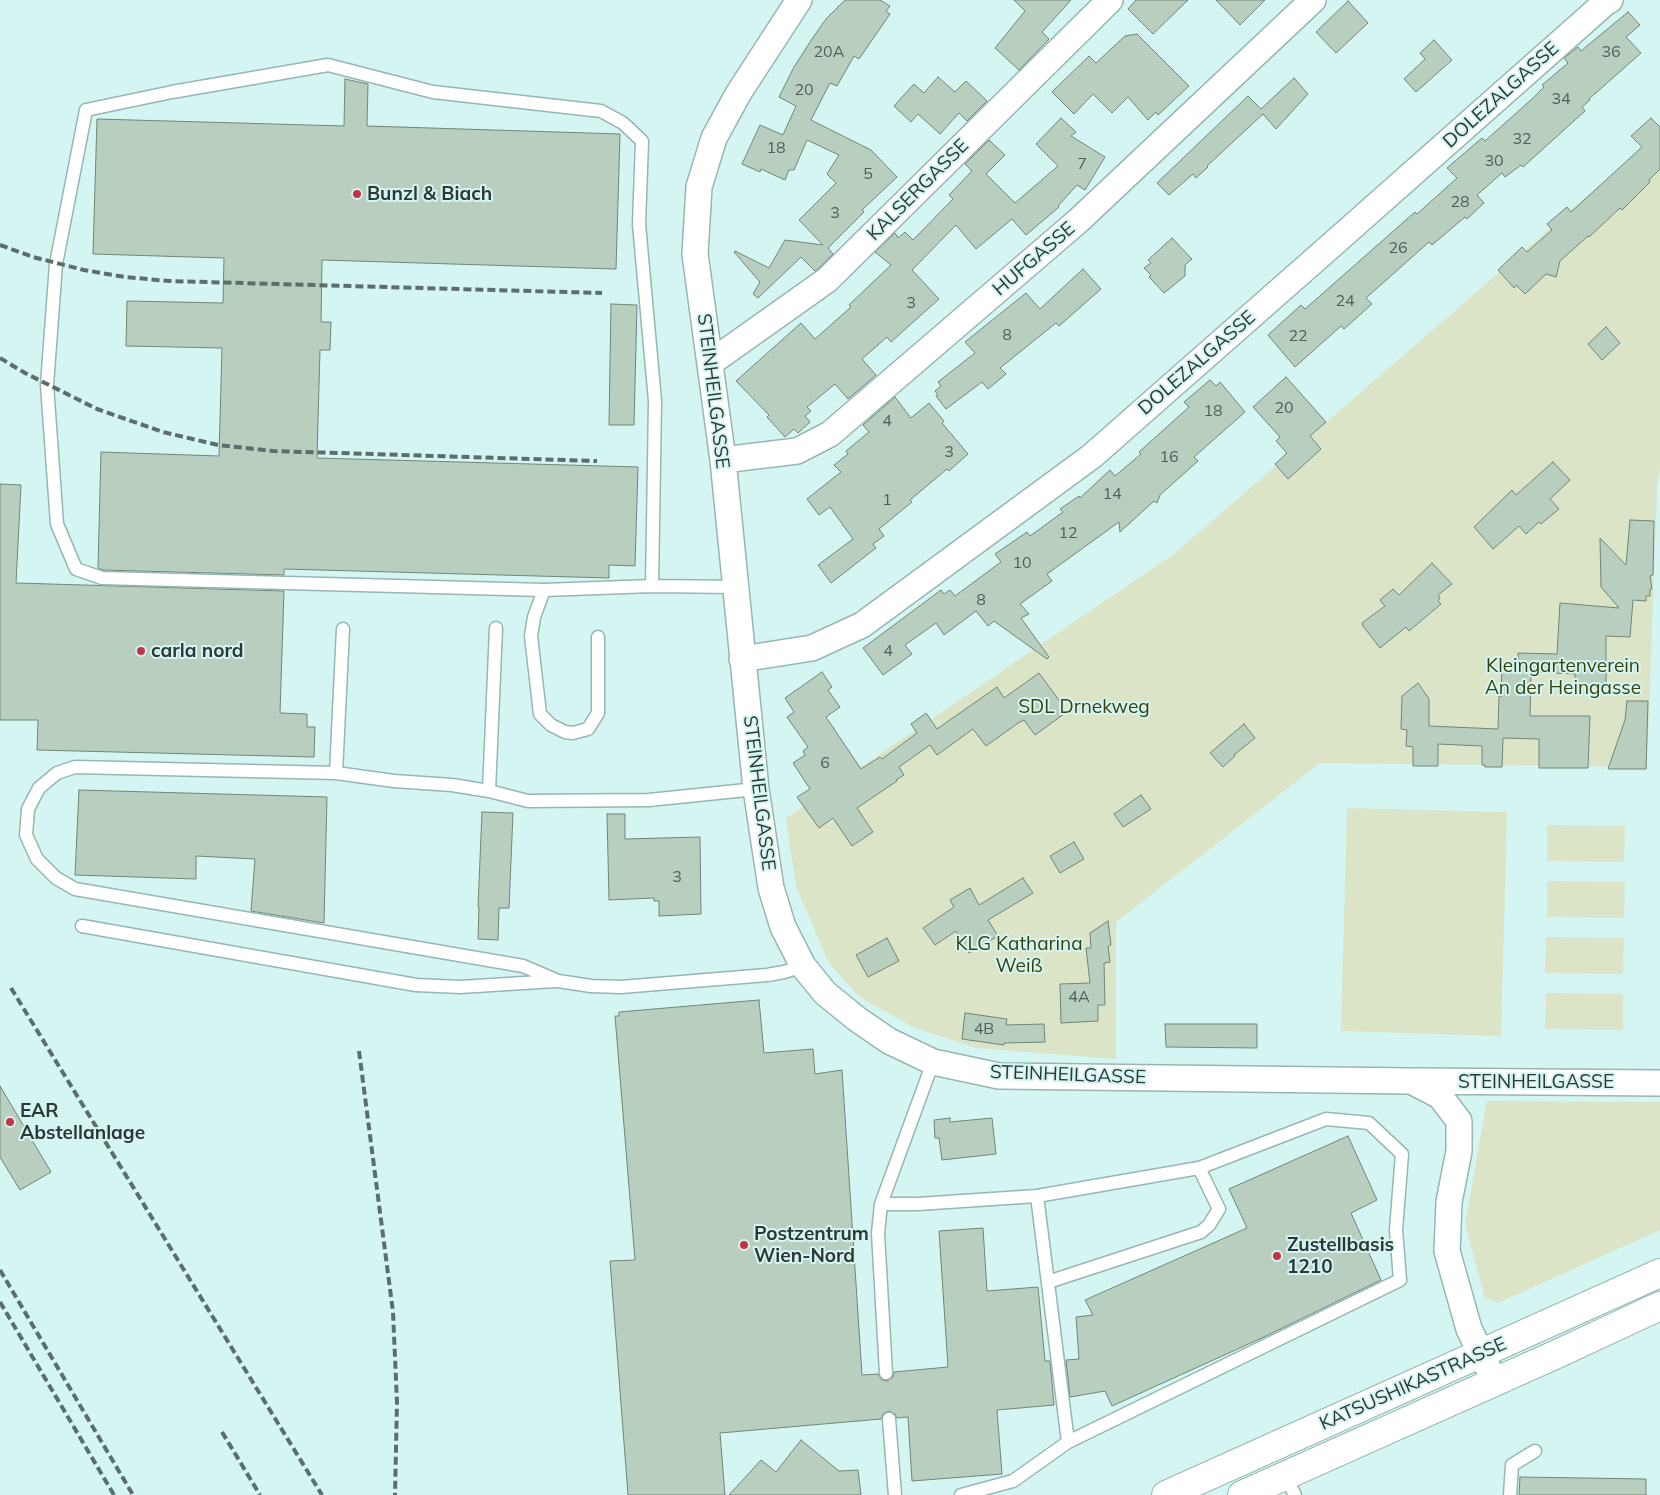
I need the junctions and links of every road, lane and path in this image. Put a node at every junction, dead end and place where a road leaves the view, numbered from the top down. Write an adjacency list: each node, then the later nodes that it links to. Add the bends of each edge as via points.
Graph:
1 (799, 0): 5 (street, STEINHEILGASSE, via 738,94 714,138 698,187 695,254)
2 (1110, 0): 5 (street, KALSERGASSE, via 827,280)
3 (1313, 0): 6 (street, HUFGASSE, via 1078,221 830,434 797,451)
4 (1610, 0): 13 (street, DOLEZALGASSE, via 1092,456 862,625 812,648)
5 (710, 363): 6 (street, STEINHEILGASSE)
6 (723, 460): 8 (street, STEINHEILGASSE)
7 (652, 586): 8 (lane); 9 (lane); 9 (lane, via 655,401 638,224 642,141 623,123 601,111 433,92 328,65 86,110 56,264 47,385 57,524 76,569 102,578)
8 (735, 587): 13 (street, STEINHEILGASSE)
9 (544, 590): 12 (lane, via 531,636 540,714 550,725 565,732 588,730 598,713)
10 (496, 628): 16 (lane)
11 (343, 629): 14 (lane)
12 (598, 637)
13 (742, 659): 15 (street, STEINHEILGASSE)
14 (336, 773): 16 (lane); 19 (lane, via 75,766 57,773 39,788 28,809 26,835 37,859 56,878 75,889 524,966)
15 (756, 789): 16 (lane, via 649,800 538,801); 18 (street, STEINHEILGASSE, via 771,888 783,926)
16 (489, 791)
17 (82, 926): 19 (lane, via 416,986 460,987)
18 (803, 966): 19 (lane, via 768,975 621,987); 20 (street, STEINHEILGASSE, via 825,993 857,1020 889,1041)
19 (558, 981)
20 (933, 1062): 21 (street, STEINHEILGASSE, via 999,1076); 25 (lane)
21 (1411, 1081): 22 (street, STEINHEILGASSE); 29 (street, STEINHEILGASSE, via 1440,1096 1459,1121 1459,1151 1449,1202 1447,1251 1469,1329)
22 (1660, 1083)
23 (1199, 1168): 24 (lane); 27 (lane, via 1219,1209 1210,1225 1201,1232); 33 (lane, via 1326,1119 1368,1123 1402,1154 1396,1230 1400,1280)
24 (1037, 1196): 25 (lane); 27 (lane)
25 (880, 1204): 30 (lane, via 878,1233)
26 (1660, 1273): 29 (main road, KATSUSHIKASTRASSE)
27 (1048, 1282): 33 (lane)
28 (1660, 1306): 31 (main road, KATSUSHIKASTRASSE)
29 (1480, 1353): 31 (street, STEINHEILGASSE); 38 (main road, KATSUSHIKASTRASSE)
30 (886, 1373)
31 (1495, 1382): 35 (main road, KATSUSHIKASTRASSE)
32 (889, 1419): 36 (lane)
33 (1068, 1442): 37 (lane, via 1013,1480)
34 (1535, 1451): 40 (lane, via 1512,1465)
35 (1290, 1486): 39 (main road, KATSUSHIKASTRASSE)
36 (895, 1495)
37 (961, 1495)
38 (1166, 1495)
39 (1242, 1495)
40 (1510, 1495)

